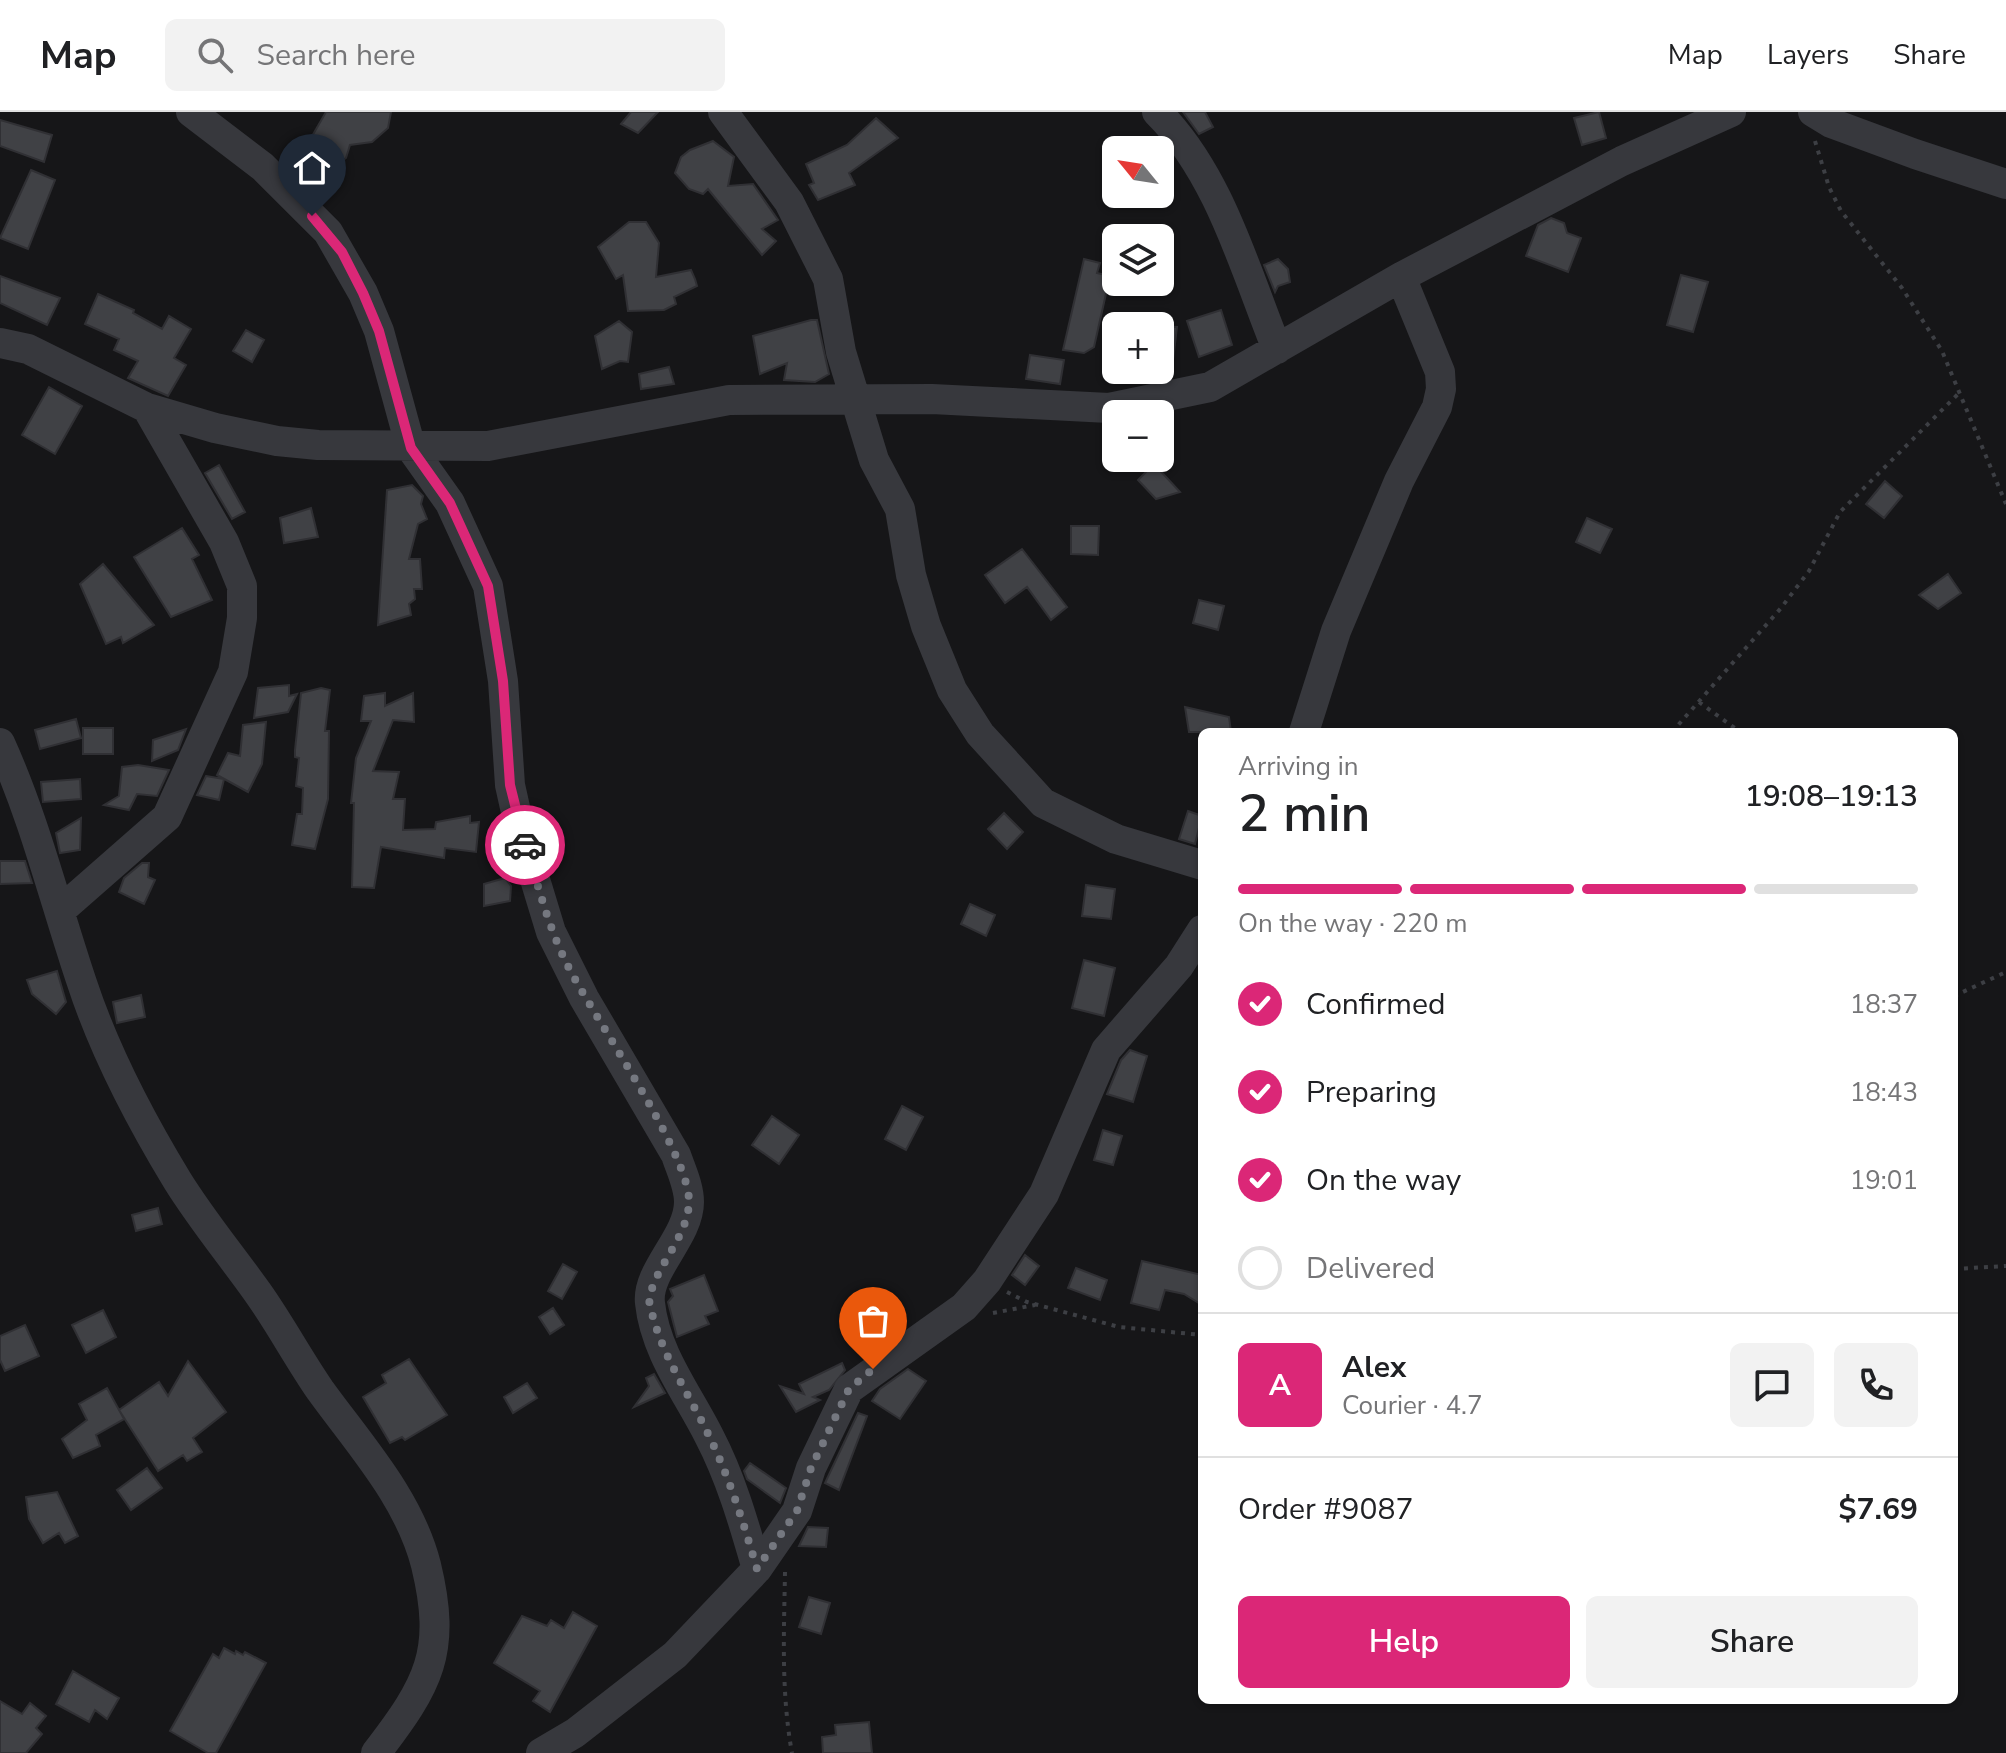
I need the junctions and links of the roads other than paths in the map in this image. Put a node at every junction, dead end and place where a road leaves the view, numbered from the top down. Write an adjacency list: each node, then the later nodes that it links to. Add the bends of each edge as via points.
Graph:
1 (191, 112): 12 (street, via 263,167 342,252 379,331)
2 (723, 112): 10 (street, via 789,202 828,279)
3 (1157, 112): 9 (street, via 1210,187)
4 (1731, 112): 7 (street, via 1622,161)
5 (1813, 113): 6 (street)
6 (2006, 184)
7 (1401, 277): 9 (street); 13 (street, via 1440,372 1441,389 1336,631)
8 (0, 343): 11 (street, via 28,349)
9 (1277, 349): 10 (street, via 1210,387 1109,408)
10 (854, 399): 12 (street, via 729,400 488,446); 15 (street, via 874,460 900,509 926,626 952,690 980,734 1043,803 1116,839)
11 (147, 408): 12 (street, via 277,441); 16 (street, via 224,542 242,586 233,672 167,817)
12 (411, 448): 18 (street, via 450,503 488,586 503,681 510,785 551,932 670,1144 686,1183 686,1220 649,1300 667,1360 730,1484)
13 (1305, 728)
14 (0, 743): 16 (street)
15 (1198, 864)
16 (61, 910): 19 (street, via 88,999 177,1180 377,1465 425,1561 434,1602 434,1656 426,1679)
17 (1198, 936): 18 (street, via 1106,1050 1044,1194 987,1281 964,1307 849,1389 797,1511)
18 (757, 1569): 20 (street, via 675,1655)
19 (376, 1753)
20 (541, 1753)

